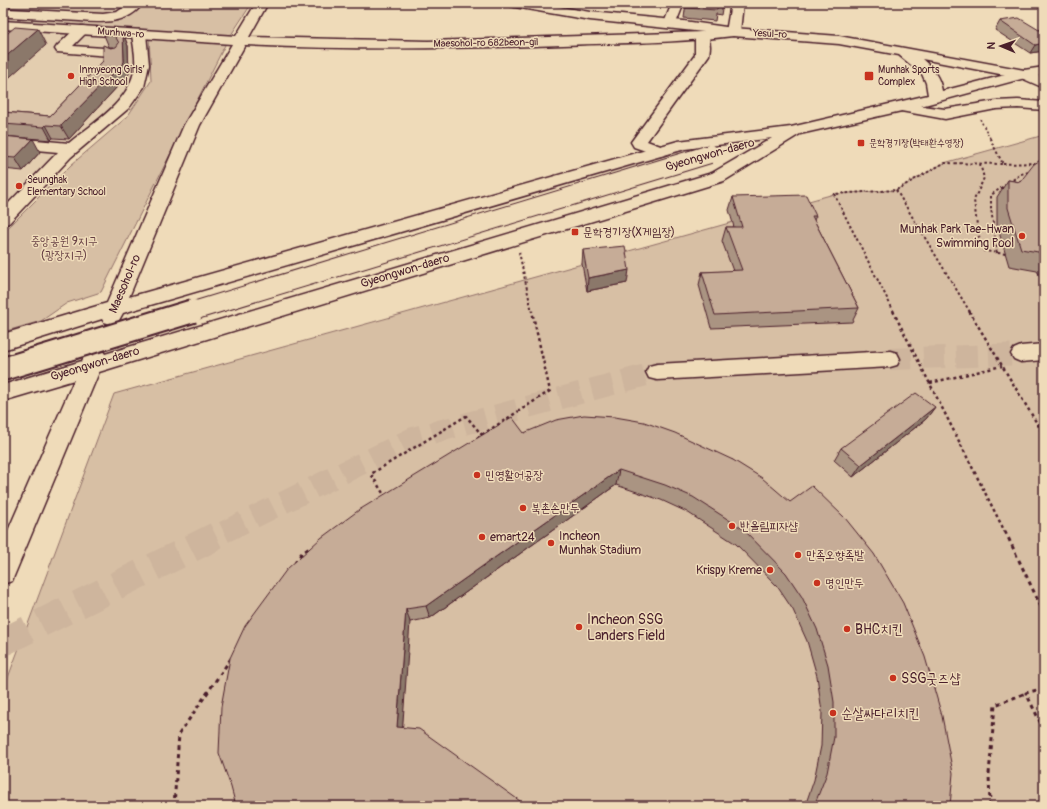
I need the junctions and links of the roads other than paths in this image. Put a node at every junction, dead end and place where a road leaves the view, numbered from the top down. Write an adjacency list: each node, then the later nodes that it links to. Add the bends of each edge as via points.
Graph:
1 (22, 3): 7 (main road); 10 (main road)
2 (137, 3): 9 (main road, via 129,12 103,18)
3 (262, 3): 17 (main road, Maesohol-ro)
4 (515, 3): 11 (main road, Yesul-ro, via 590,16)
5 (678, 3): 11 (main road)
6 (737, 3): 14 (main road)
7 (57, 4): 8 (main road); 9 (main road)
8 (103, 6)
9 (45, 15): 10 (main road)
10 (6, 16)
11 (670, 23): 14 (main road, Yesul-ro)
12 (3, 25): 13 (main road, Munhwa-ro)
13 (82, 30): 15 (main road, Munhwa-ro); 19 (main road, via 56,48)
14 (733, 32): 16 (main road, Maesohol-ro 682beon-gil); 18 (main road, Yesul-ro, via 839,40)
15 (139, 34): 17 (main road, Munhwa-ro); 28 (main road, via 142,65 136,87 124,105)
16 (702, 36): 17 (main road, Maesohol-ro 682beon-gil, via 417,45); 29 (main road, via 702,55 639,142)
17 (240, 42): 31 (main road, Maesohol-ro, via 192,125)
18 (901, 51): 21 (main road, Yesul-ro); 23 (main road, via 923,67 930,76 935,87)
19 (116, 54)
20 (1044, 71): 21 (main road, Gyeongwon-daero)
21 (1024, 74): 22 (main road); 23 (main road, Gyeongwon-daero)
22 (1044, 84)
23 (935, 98): 25 (main road, Gyeongwon-daero)
24 (1044, 106): 25 (main road, via 996,105 945,114)
25 (901, 107): 26 (main road, Gyeongwon-daero)
26 (798, 130): 29 (main road, Gyeongwon-daero, via 684,144); 36 (main road, Gyeongwon-daero, via 718,177); 37 (main road, Gyeongwon-daero, bridge, via 710,154)
27 (3, 142): 28 (main road)
28 (72, 148): 30 (main road)
29 (660, 150): 31 (main road, Gyeongwon-daero)
30 (3, 219)
31 (115, 308): 32 (main road, Gyeongwon-daero); 36 (main road, Maesohol-ro)
32 (3, 342)
33 (1044, 352): 34 (main road)
34 (1021, 354)
35 (890, 359): 38 (main road)
36 (91, 365): 39 (main road, Gyeongwon-daero); 40 (main road, Maesohol-ro)
37 (3, 369)
38 (657, 372)
39 (3, 392)
40 (3, 572)

